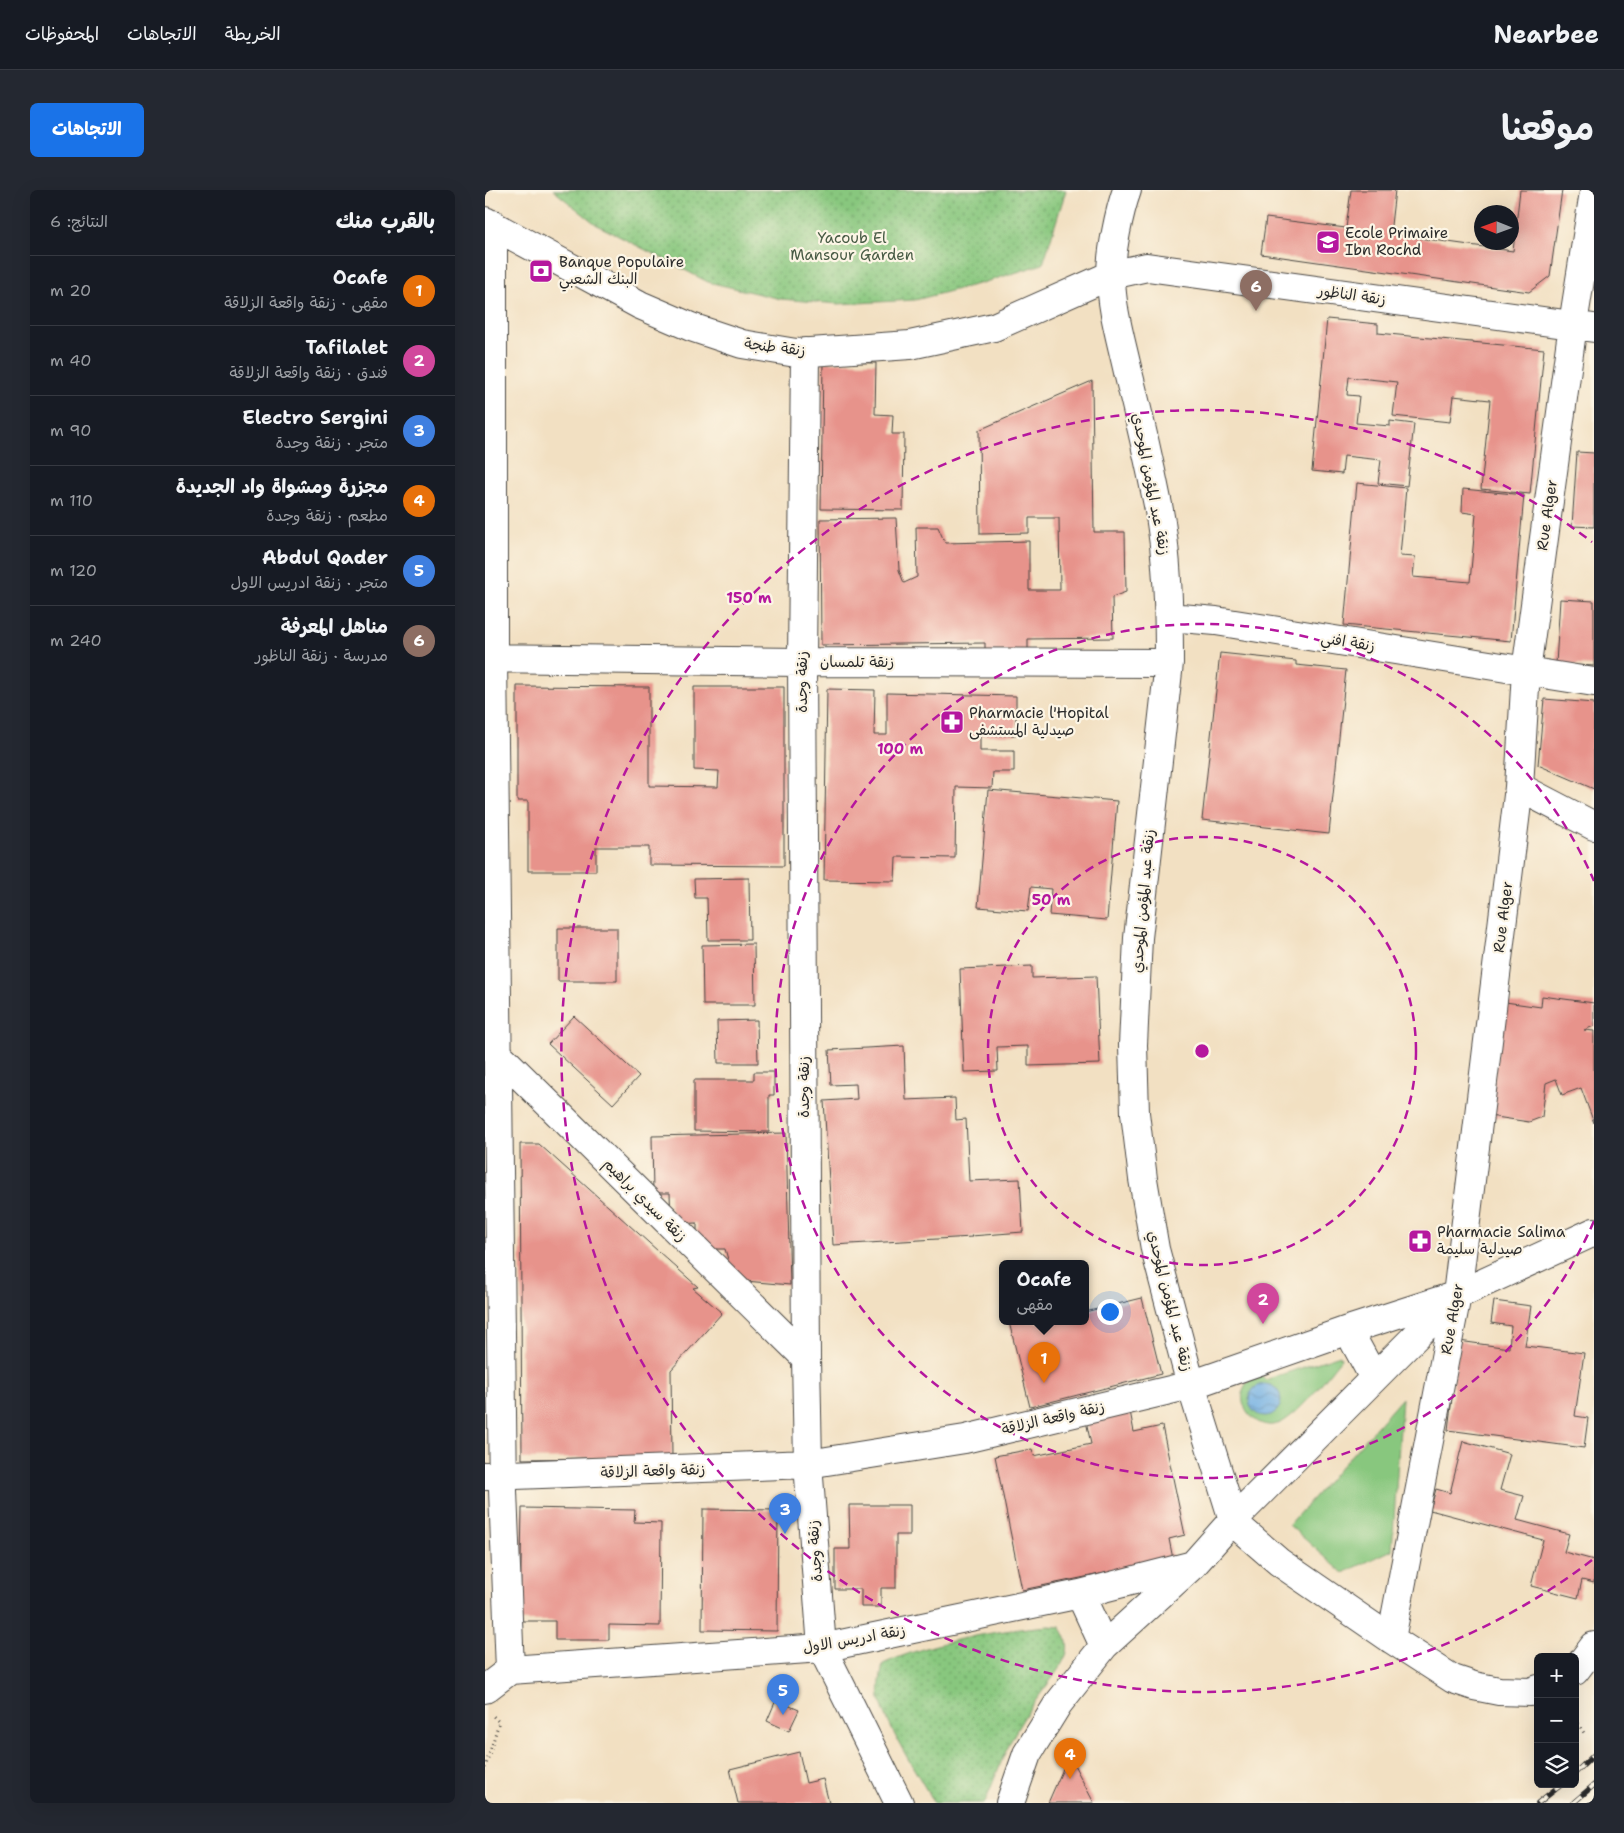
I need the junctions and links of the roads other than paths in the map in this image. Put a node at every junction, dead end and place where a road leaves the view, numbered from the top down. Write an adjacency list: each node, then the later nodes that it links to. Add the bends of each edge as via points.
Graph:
1 (1127, 190): 4 (street, زنقة عبد المؤمن الموحدي)
2 (1594, 192): 5 (street, Rue Alger)
3 (489, 222): 6 (street, زنقة طنجة, via 640,305 691,327 749,346); 8 (street)
4 (1111, 275): 5 (street, زنقة الناظور, via 1147,267); 6 (street, زنقة طنجة, via 994,327 910,345); 7 (street, زنقة عبد المؤمن الموحدي, via 1115,314 1159,508)
5 (1583, 326): 11 (street, Rue Alger)
6 (805, 352): 9 (street, زنقة وجدة)
7 (1169, 617): 10 (street, زنقة عبد المؤمن الموحدي); 11 (street, زنقة افني, via 1216,620)
8 (489, 658): 9 (street, زنقة تلمسان); 15 (street)
9 (802, 662): 10 (street, زنقة تلمسان); 20 (street, زنقة وجدة)
10 (1169, 663): 22 (street, زنقة عبد المؤمن الموحدي, via 1138,938 1134,1084 1143,1179 1155,1249)
11 (1526, 671): 12 (street, زنقة افني); 13 (street, Rue Alger)
12 (1594, 682)
13 (1519, 787): 14 (street); 18 (street, Rue Alger)
14 (1594, 826)
15 (491, 1048): 17 (street); 20 (street, زنقة سيدي براهيم)
16 (1594, 1232): 18 (street, زنقة واقعة الزلاقة)
17 (492, 1255): 24 (street)
18 (1457, 1295): 19 (street, زنقة واقعة الزلاقة); 21 (street); 28 (street, Rue Alger)
19 (1348, 1330): 21 (street); 22 (street, زنقة واقعة الزلاقة)
20 (806, 1358): 23 (street, زنقة وجدة)
21 (1374, 1378): 25 (street)
22 (1191, 1385): 23 (street, زنقة واقعة الزلاقة, via 965,1439); 25 (street, زنقة عبد المؤمن الموحدي)
23 (809, 1464): 24 (street, زنقة واقعة الزلاقة); 31 (street, زنقة وجدة)
24 (494, 1476): 33 (street)
25 (1233, 1520): 26 (street); 28 (street, via 1279,1562)
26 (1193, 1565): 27 (street, زنقة ادريس الاول); 29 (street)
27 (1080, 1594): 29 (street); 31 (street, زنقة ادريس الاول)
28 (1391, 1640): 34 (street, via 1453,1678 1474,1686 1499,1691)
29 (1104, 1646): 37 (street, via 1059,1704 1027,1754)
30 (1594, 1646): 32 (street)
31 (822, 1648): 33 (street, زنقة ادريس الاول); 36 (street, زنقة وجدة)
32 (1579, 1666)
33 (510, 1670): 35 (street)
34 (1534, 1691)
35 (487, 1700)
36 (899, 1803)
37 (1010, 1803)

